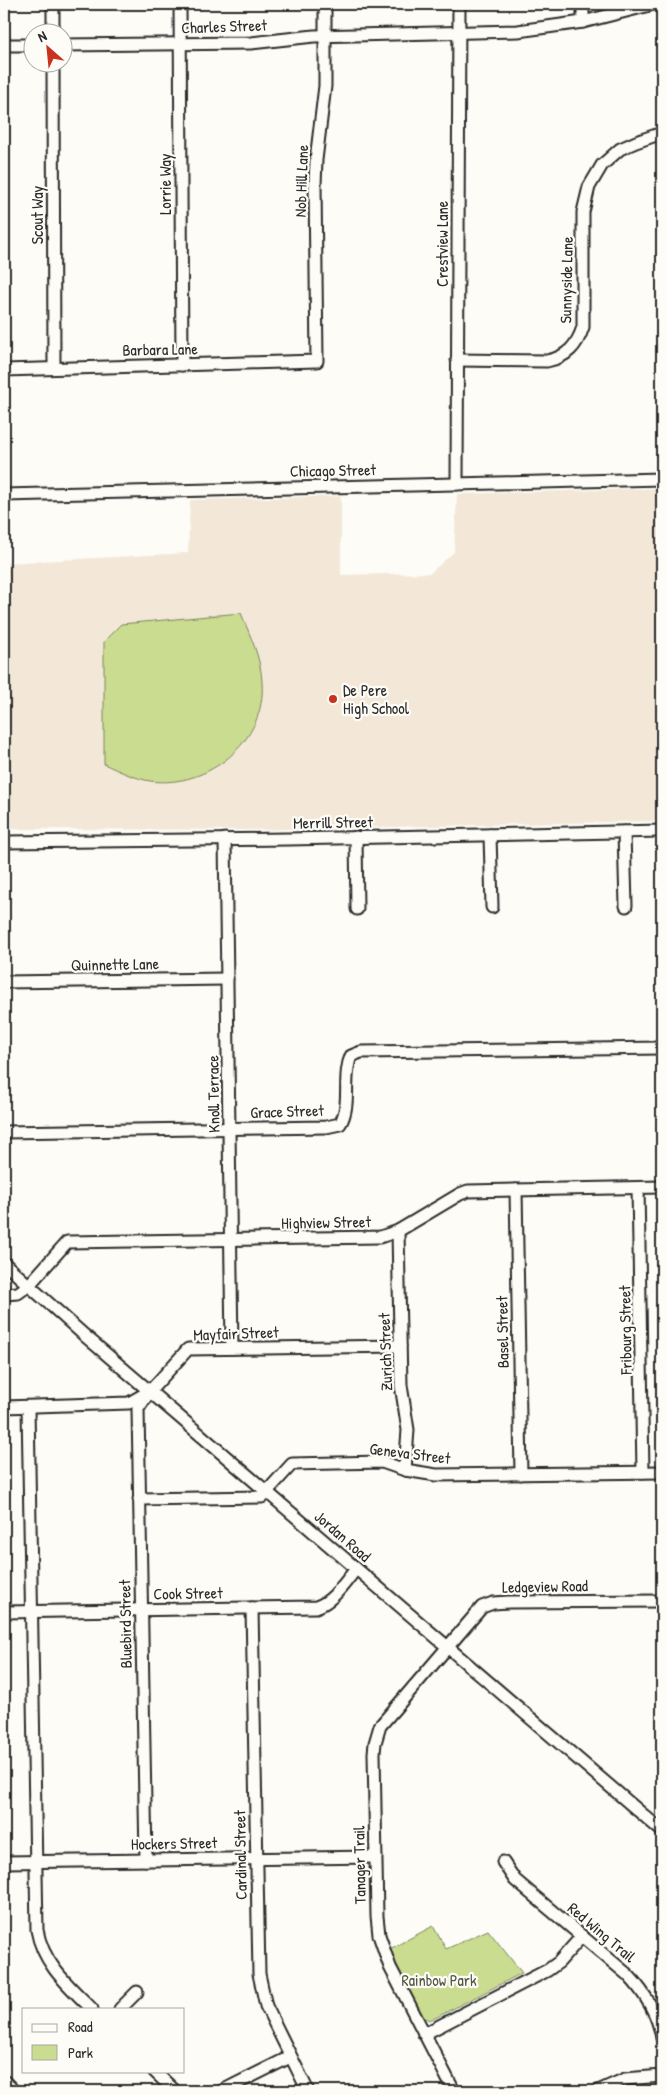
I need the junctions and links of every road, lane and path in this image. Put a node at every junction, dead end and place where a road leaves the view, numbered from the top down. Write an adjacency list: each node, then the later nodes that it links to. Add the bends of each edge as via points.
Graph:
1 (53, 4): 7 (street)
2 (180, 4): 11 (street, Lorrie Way)
3 (325, 4): 10 (street, Nob Hill Lane)
4 (459, 4): 9 (street, Crestview Lane)
5 (584, 4): 8 (street)
6 (654, 4): 8 (street, Charles Street)
7 (53, 22)
8 (583, 22): 9 (street, Charles Street, via 518,31)
9 (459, 33): 10 (street, Charles Street); 17 (street, Crestview Lane)
10 (325, 36): 11 (street, Charles Street, via 251,44); 18 (street, Nob Hill Lane, via 325,86 315,168)
11 (180, 44): 14 (street, Charles Street); 19 (street, Lorrie Way)
12 (4, 45): 13 (street)
13 (22, 45)
14 (72, 45)
15 (53, 72): 20 (street, Scout Way)
16 (662, 133): 17 (street, Sunnyside Lane, via 620,150 602,165 589,187 583,212 583,326 580,337 569,352 547,361)
17 (457, 360): 23 (street, Crestview Lane)
18 (317, 361): 19 (street, Barbara Lane)
19 (182, 365): 20 (street, Barbara Lane)
20 (54, 368): 21 (street, Barbara Lane)
21 (4, 370)
22 (662, 479): 23 (street, Chicago Street)
23 (457, 484): 24 (street, Chicago Street)
24 (4, 495)
25 (662, 831): 26 (street, Merrill Street)
26 (624, 832): 27 (street, Merrill Street); 31 (street)
27 (490, 835): 28 (street, Merrill Street); 33 (street)
28 (356, 838): 29 (street, Merrill Street); 32 (street)
29 (225, 840): 30 (street, Merrill Street); 34 (street, Knoll Terrace)
30 (4, 842)
31 (626, 906)
32 (357, 908)
33 (492, 908)
34 (227, 979): 35 (street, Quinnette Lane); 37 (street, Knoll Terrace)
35 (4, 982)
36 (662, 1048): 37 (street, Grace Street, via 361,1052 351,1056 347,1065 345,1116 340,1124)
37 (229, 1130): 38 (street, Grace Street); 43 (street, Knoll Terrace)
38 (4, 1132)
39 (662, 1187): 40 (street, Highview Street)
40 (638, 1188): 41 (street, Highview Street); 53 (street, Fribourg Street)
41 (516, 1190): 42 (street, Highview Street, via 475,1190 460,1194); 55 (street, Basel Street)
42 (398, 1231): 43 (street, Highview Street, via 380,1238); 47 (street, Zurich Street)
43 (231, 1240): 45 (street, Highview Street, via 67,1242); 48 (street, Knoll Terrace)
44 (4, 1263): 45 (street, Jordan Road)
45 (29, 1285): 46 (street, via 18,1293); 49 (street, Jordan Road)
46 (4, 1294)
47 (400, 1346): 48 (street, Mayfair Street); 52 (street, Zurich Street, via 401,1385 408,1430)
48 (232, 1348): 49 (street, Mayfair Street, via 188,1349)
49 (150, 1391): 50 (street, Mayfair Street, via 129,1403); 56 (street, Jordan Road); 57 (street, Bluebird Street, via 138,1409)
50 (28, 1406): 51 (street, Mayfair Street); 63 (street)
51 (4, 1407)
52 (405, 1470): 55 (street, Geneva Street, via 436,1475); 56 (street, Geneva Street, via 382,1462 292,1464)
53 (643, 1472): 54 (street, Geneva Street); 55 (street, Geneva Street)
54 (662, 1472)
55 (521, 1474)
56 (268, 1492): 57 (street, via 262,1497); 58 (street, Jordan Road)
57 (140, 1500): 61 (street, Bluebird Street)
58 (356, 1569): 60 (street, Cook Street, via 322,1605); 64 (street, Jordan Road)
59 (662, 1601): 64 (street, Ledgeview Road, via 493,1603 482,1607)
60 (252, 1608): 61 (street, Cook Street); 67 (street, Cardinal Street)
61 (141, 1610): 63 (street, Cook Street); 68 (street, Bluebird Street)
62 (4, 1612): 63 (street, Cook Street)
63 (31, 1612): 70 (street)
64 (447, 1647): 65 (street, Jordan Road); 66 (street, Tanager Trail, via 386,1718 376,1736)
65 (662, 1831)
66 (376, 1857): 67 (street, Hockers Street); 76 (street, Tanager Trail, via 380,1936 390,1967)
67 (256, 1859): 68 (street, Hockers Street); 78 (street, Cardinal Street, via 261,1990 272,2022)
68 (146, 1860): 70 (street, Hockers Street)
69 (4, 1862): 70 (street, Hockers Street)
70 (35, 1862): 74 (street, via 37,1930 43,1952 57,1973)
71 (503, 1862): 72 (street, Red Wing Trail, via 516,1880)
72 (582, 1936): 76 (street, via 548,1970); 77 (street, Red Wing Trail, via 640,1988 657,2018)
73 (137, 1992): 75 (street)
74 (91, 2008)
75 (121, 2008)
76 (424, 2034): 86 (street, Tanager Trail)
77 (662, 2038)
78 (290, 2056): 84 (street); 85 (street, Cardinal Street)
79 (155, 2072): 83 (street)
80 (662, 2076): 87 (street, via 625,2079)
81 (4, 2081): 82 (street)
82 (14, 2091)
83 (175, 2091)
84 (222, 2091)
85 (308, 2091)
86 (454, 2091)
87 (598, 2091)

